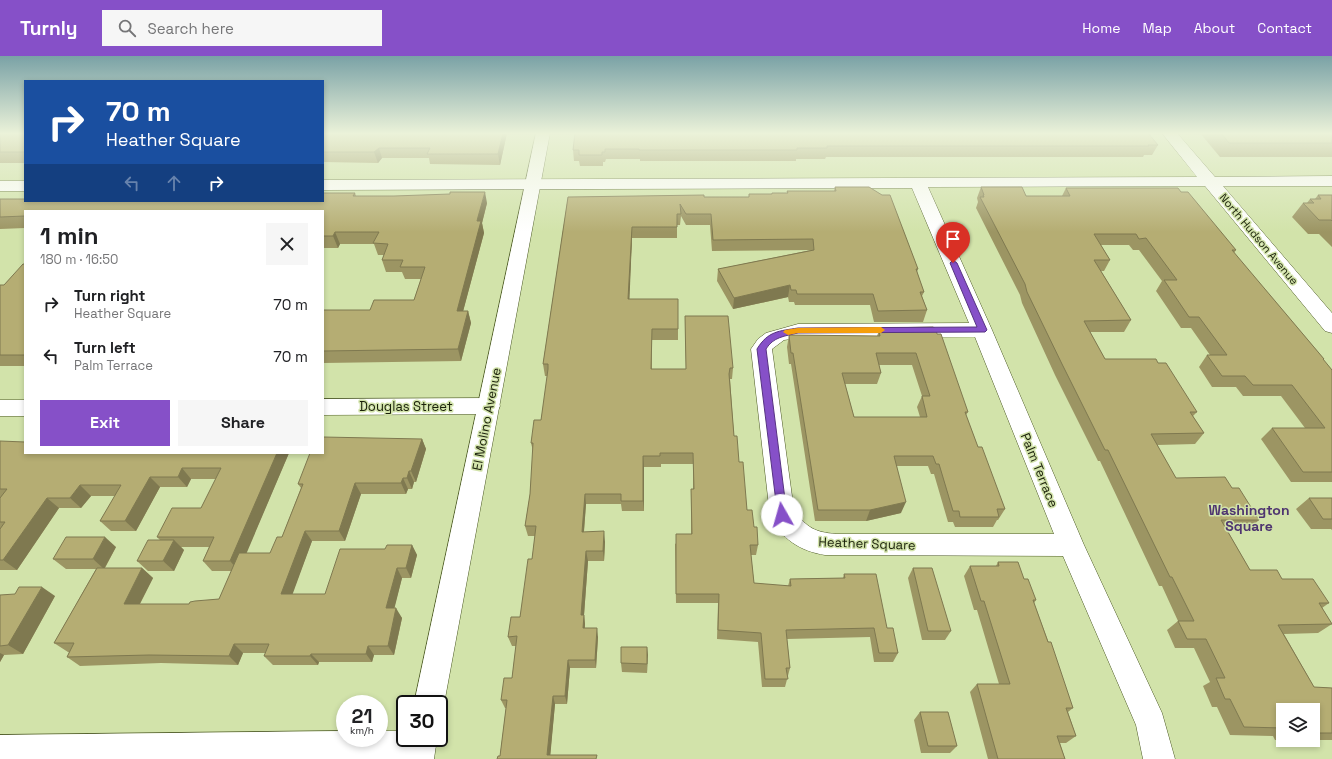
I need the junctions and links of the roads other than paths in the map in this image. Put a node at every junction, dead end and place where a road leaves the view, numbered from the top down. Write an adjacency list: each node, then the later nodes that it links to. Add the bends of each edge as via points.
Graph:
1 (537, 166): 6 (street, El Molino Avenue)
2 (1197, 166): 3 (street, North Hudson Avenue)
3 (1210, 181): 4 (street); 5 (street); 10 (street, North Hudson Avenue)
4 (1332, 181)
5 (918, 182): 6 (street); 11 (street, Palm Terrace)
6 (534, 183): 7 (street); 12 (street, El Molino Avenue)
7 (324, 184)
8 (0, 186): 9 (street)
9 (24, 186)
10 (1332, 326)
11 (982, 330): 16 (street, Palm Terrace); 16 (street, Heather Square, via 798,331 778,334 767,340 761,349 782,515 799,536 816,543)
12 (489, 406): 13 (street, Douglas Street); 17 (street, El Molino Avenue)
13 (324, 407)
14 (0, 408): 15 (street)
15 (24, 408)
16 (1071, 545): 20 (street, Palm Terrace, via 1151,724)
17 (431, 695)
18 (420, 748): 19 (street)
19 (0, 750)
20 (1159, 759)

